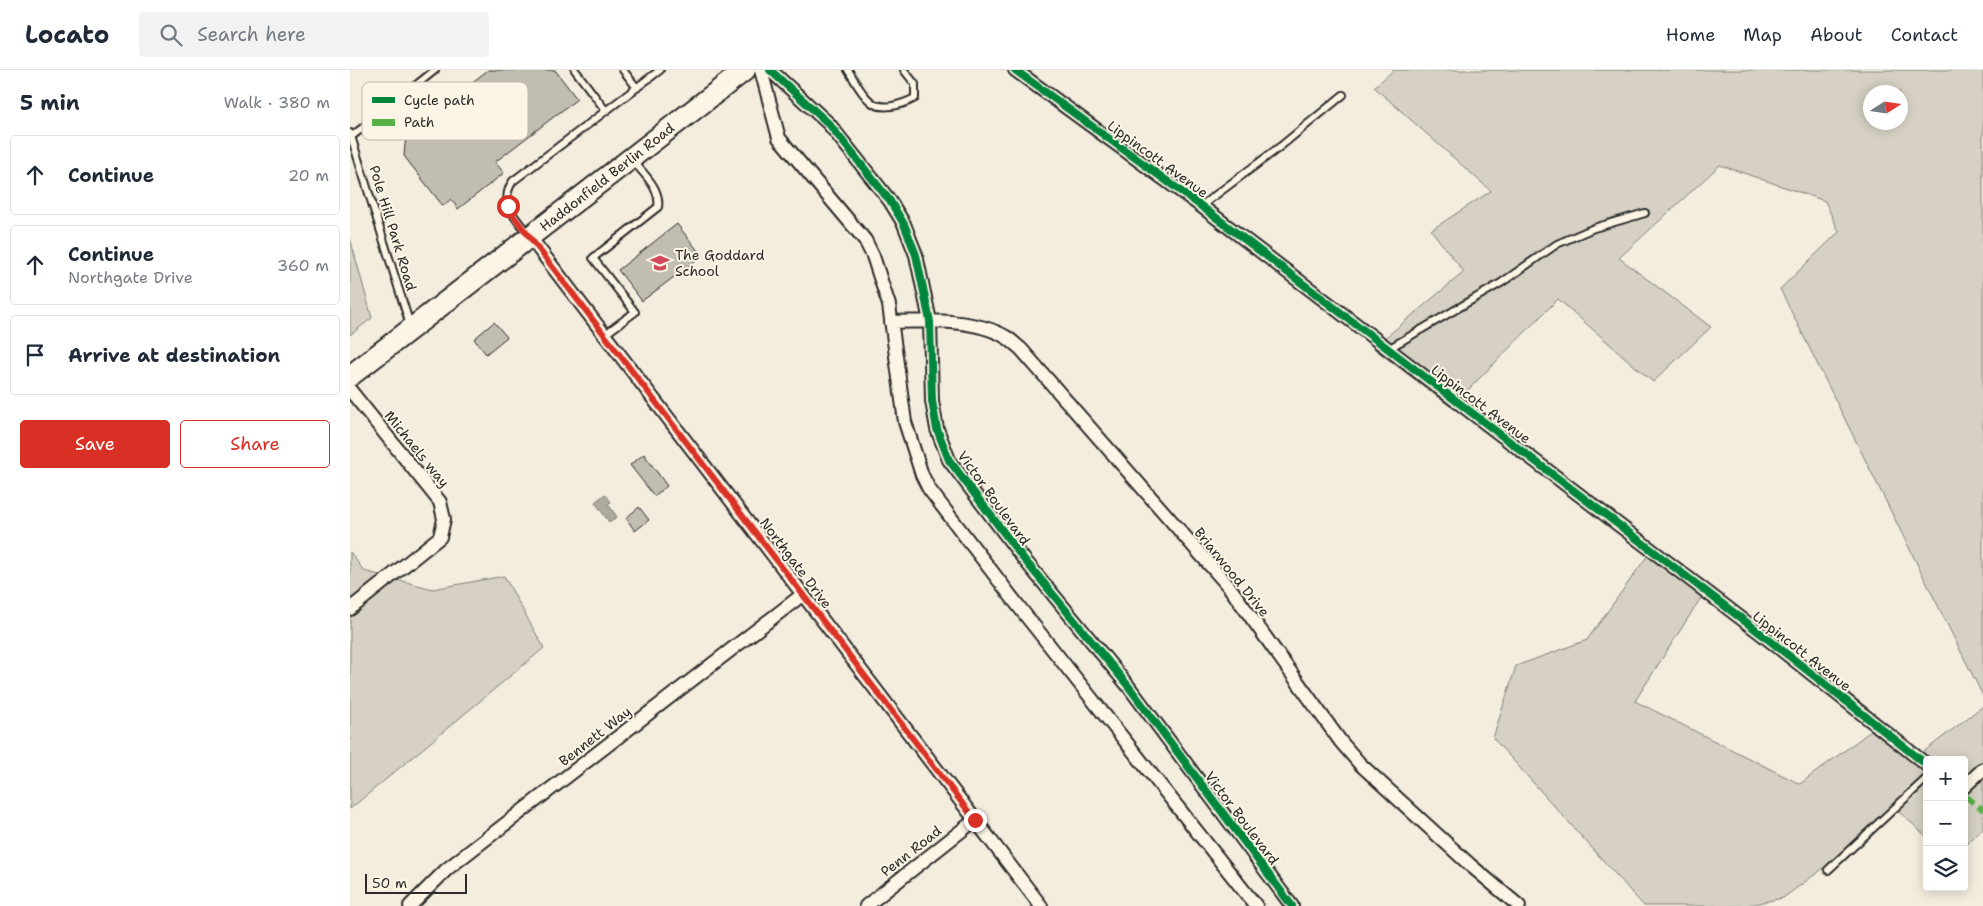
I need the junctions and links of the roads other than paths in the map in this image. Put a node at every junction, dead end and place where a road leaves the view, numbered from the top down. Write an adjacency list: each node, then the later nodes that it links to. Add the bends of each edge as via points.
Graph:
1 (435, 70): 11 (lane)
2 (575, 70): 14 (lane)
3 (623, 70): 12 (lane)
4 (660, 70): 12 (lane)
5 (745, 70): 17 (main road, Haddonfield Berlin Road)
6 (761, 70): 22 (street, via 779,138 865,240 889,305)
7 (770, 70): 21 (street, Victor Boulevard, via 829,124 890,201 904,224 916,255)
8 (848, 70): 9 (lane, via 869,101 878,106 905,104 915,98 915,84)
9 (904, 70)
10 (1015, 70): 18 (street, Lippincott Avenue)
11 (419, 82)
12 (637, 88): 14 (lane)
13 (1343, 95): 18 (lane)
14 (606, 110): 20 (lane, via 510,185 506,195 508,208)
15 (362, 126): 16 (lane)
16 (351, 135): 23 (lane, Pole Hill Park Road)
17 (631, 158): 20 (main road, Haddonfield Berlin Road); 24 (lane, via 656,190 658,205 593,258 635,312)
18 (1201, 206): 25 (street, Lippincott Avenue)
19 (1645, 213): 25 (lane, via 1594,228 1557,244 1501,283)
20 (529, 236): 23 (main road, Haddonfield Berlin Road); 24 (street, Northgate Drive)
21 (930, 321): 22 (street, Briarwood Drive); 40 (street, Victor Boulevard, via 932,402 937,429 949,460 1023,558 1129,686); 41 (street, Briarwood Drive, via 989,330 1006,337 1021,349 1230,588 1360,764)
22 (891, 322): 39 (street, via 905,422 929,489)
23 (411, 330): 26 (main road, Haddonfield Berlin Road)
24 (604, 335): 28 (street, Northgate Drive)
25 (1388, 349): 30 (street, Lippincott Avenue)
26 (350, 376)
27 (350, 390): 29 (street, Michaels way, via 440,502 444,519 440,538)
28 (802, 595): 34 (street, Northgate Drive); 36 (street, Bennett Way, via 447,870)
29 (350, 609)
30 (1923, 762)
31 (1983, 768): 33 (street)
32 (1923, 782): 35 (lane)
33 (1968, 783)
34 (975, 820): 37 (street, Penn Road); 38 (street, Northgate Drive)
35 (1828, 870)
36 (410, 906)
37 (866, 906)
38 (1041, 906)
39 (1256, 906)
40 (1292, 906)
41 (1519, 906)

